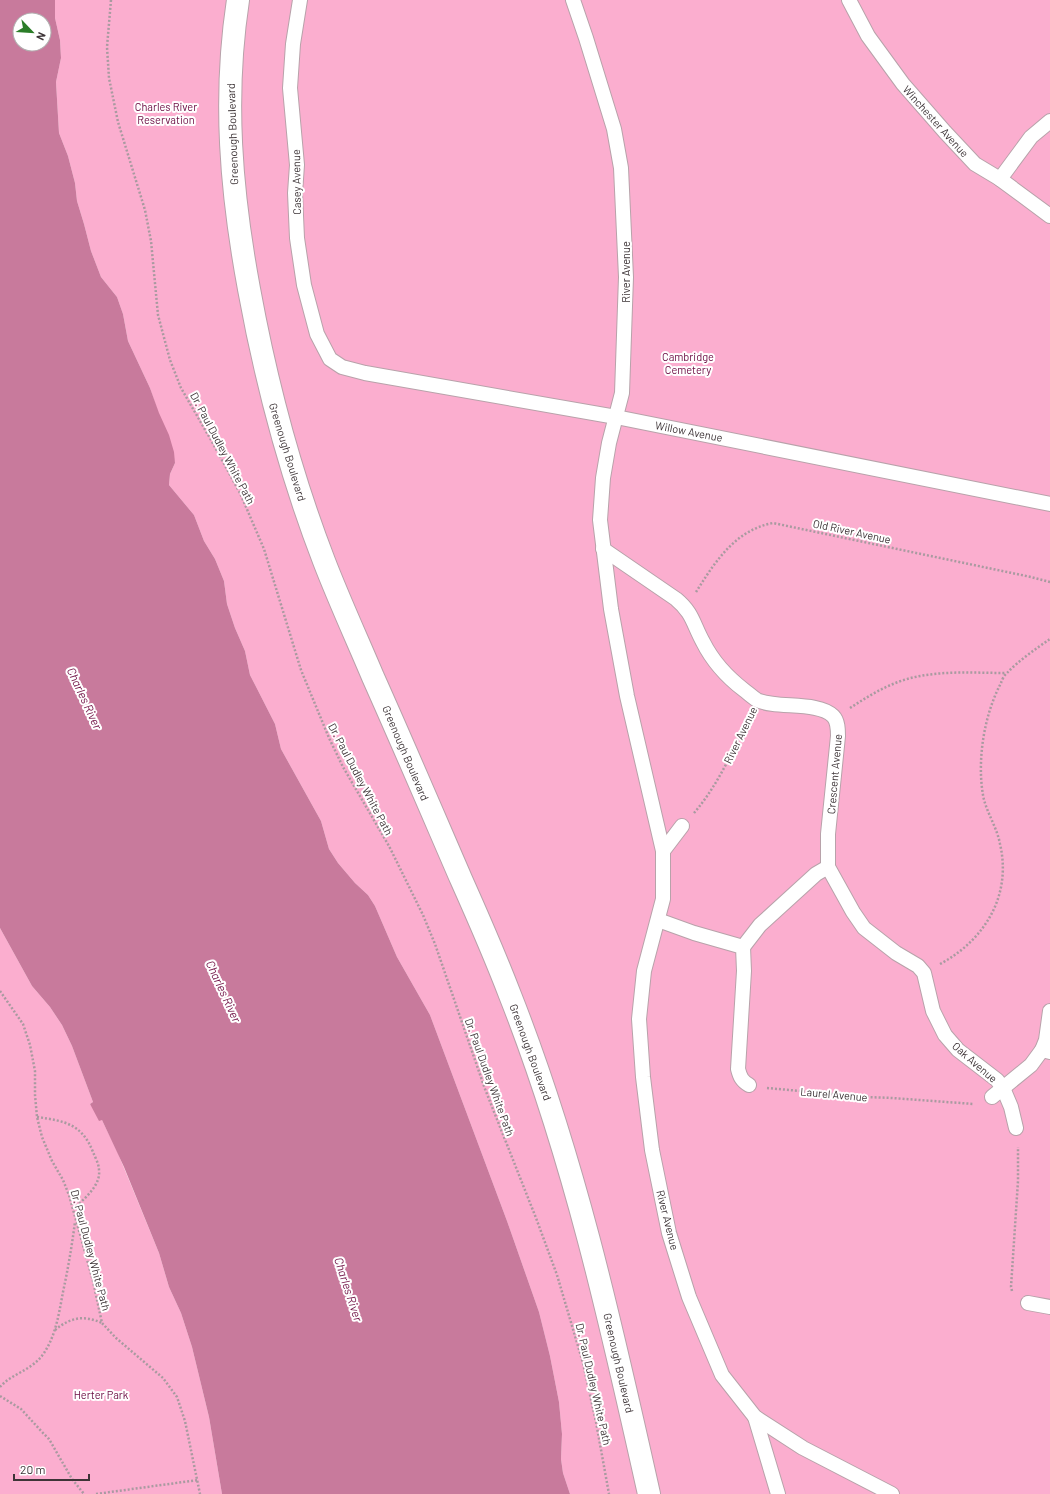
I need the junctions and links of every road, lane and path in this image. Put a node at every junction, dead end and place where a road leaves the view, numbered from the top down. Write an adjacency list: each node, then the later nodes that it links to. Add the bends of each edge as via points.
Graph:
1 (112, 0): 46 (path, Dr. Paul Dudley White Path, via 107,47 108,78 118,122 145,210 151,241 158,315 170,360 181,388 240,493 261,542 301,670 329,738 389,846 435,944 494,1114 557,1275 583,1363)
2 (238, 0): 47 (main road, Greenough Boulevard, via 229,96 234,194 256,330 278,421 303,502 335,588 500,969 542,1082 574,1181 592,1249)
3 (300, 0): 9 (lane, Casey Avenue, via 290,88 297,165 297,238 304,284 315,327)
4 (573, 0): 10 (lane, River Avenue, via 614,129 621,168 626,277 622,393)
5 (849, 0): 7 (lane, Winchester Avenue, via 868,36 903,84 975,164)
6 (1050, 121): 7 (lane, via 1031,137)
7 (1000, 179): 8 (lane, Winchester Avenue)
8 (1050, 216)
9 (330, 359): 10 (lane, Willow Avenue, via 342,367 366,373)
10 (616, 417): 11 (lane, Willow Avenue); 12 (lane, River Avenue, via 603,478 600,520)
11 (1050, 504)
12 (603, 549): 14 (lane, River Avenue); 20 (lane, River Avenue, via 627,696)
13 (1050, 582): 14 (path, Old River Avenue, via 773,523 746,533 732,544 708,572)
14 (686, 608): 17 (lane, River Avenue, via 711,657 723,672)
15 (1050, 639): 16 (path)
16 (1006, 673): 18 (path, via 933,674 913,677 880,690); 24 (path, via 987,716 981,778 983,797 1000,843 1004,865 1003,882 988,922 978,936 950,959)
17 (757, 700): 18 (lane, via 819,709); 19 (path, River Avenue, via 729,760 706,799)
18 (835, 717): 21 (lane, Crescent Avenue, via 838,736 828,834)
19 (682, 826): 20 (lane)
20 (663, 851): 22 (lane, River Avenue, via 663,899)
21 (828, 867): 23 (lane, via 816,874 760,925); 24 (lane, Crescent Avenue, via 864,928)
22 (658, 920): 23 (lane, via 694,934); 41 (lane, River Avenue, via 644,971 639,1019 652,1150 669,1233 690,1297 722,1375)
23 (743, 947): 28 (lane, via 738,1069 743,1082)
24 (924, 973): 29 (lane, Oak Avenue, via 934,1011 945,1035 958,1050 997,1080)
25 (0, 992): 31 (path, Dr. Paul Dudley White Path, via 23,1024 30,1045 35,1071)
26 (1050, 1011): 27 (lane)
27 (1046, 1051): 29 (lane)
28 (749, 1085): 30 (path, Laurel Avenue, via 867,1097 977,1104)
29 (1003, 1088): 30 (lane); 32 (lane, Oak Avenue)
30 (992, 1097)
31 (37, 1117): 33 (path, Dr. Paul Dudley White Path, via 42,1136 63,1180); 33 (path, via 68,1123 79,1130 87,1138 97,1161 99,1170 91,1192)
32 (1016, 1128): 35 (path, via 1018,1181 1011,1288 1017,1297)
33 (72, 1209): 34 (path, Dr. Paul Dudley White Path)
34 (76, 1221): 37 (path, Dr. Paul Dudley White Path); 38 (path)
35 (1028, 1303): 36 (lane)
36 (1050, 1306)
37 (102, 1323): 38 (path, via 92,1319 70,1320); 42 (path, Dr. Paul Dudley White Path, via 163,1378 177,1397)
38 (55, 1330): 39 (path, via 44,1353 36,1362)
39 (0, 1387)
40 (0, 1396): 43 (path, via 21,1409 49,1439 72,1479)
41 (754, 1417): 48 (lane); 49 (lane, River Avenue, via 803,1448)
42 (198, 1480): 44 (path); 45 (path, Dr. Paul Dudley White Path)
43 (84, 1494)
44 (96, 1494)
45 (200, 1494)
46 (609, 1494)
47 (649, 1494)
48 (778, 1494)
49 (892, 1494)

